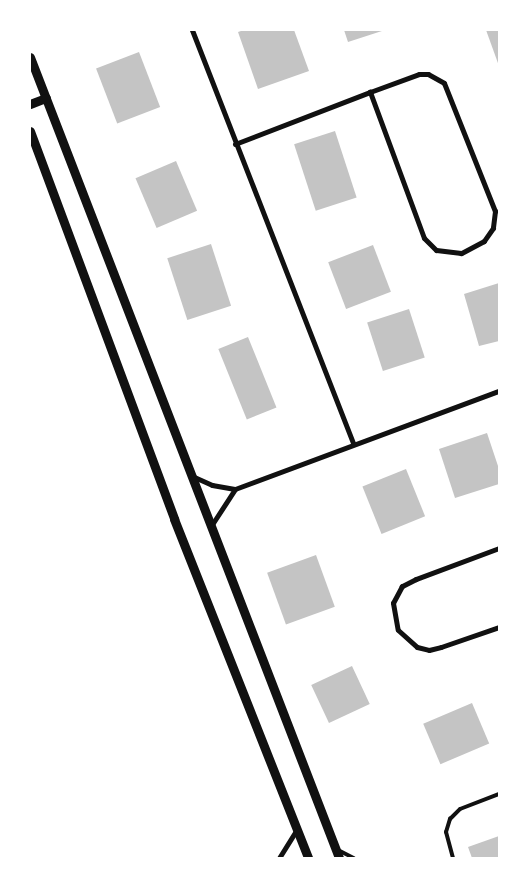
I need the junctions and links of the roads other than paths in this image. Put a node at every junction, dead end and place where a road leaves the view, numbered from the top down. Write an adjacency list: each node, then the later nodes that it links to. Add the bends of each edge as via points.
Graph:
1 (192, 30): 8 (street)
2 (30, 57): 3 (street)
3 (32, 69): 5 (street)
4 (370, 92): 4 (street, via 419,74 428,74 444,83 494,211 493,228 478,246 451,253 436,250 424,238); 8 (street)
5 (46, 98): 6 (street); 11 (street)
6 (30, 104)
7 (30, 132): 17 (street, via 174,519)
8 (235, 144): 10 (street)
9 (499, 391): 10 (street)
10 (353, 444): 12 (street)
11 (192, 476): 12 (street, via 212,485); 13 (street)
12 (234, 489): 13 (street)
13 (211, 528): 18 (street)
14 (499, 548): 15 (street, via 402,586 393,609 398,630 406,640 429,650)
15 (499, 627)
16 (499, 794): 23 (lane, via 460,809 450,818 446,832)
17 (298, 828): 19 (street); 20 (street)
18 (335, 847): 21 (street); 22 (lane)
19 (279, 858)
20 (308, 858)
21 (339, 858)
22 (354, 858)
23 (453, 858)

